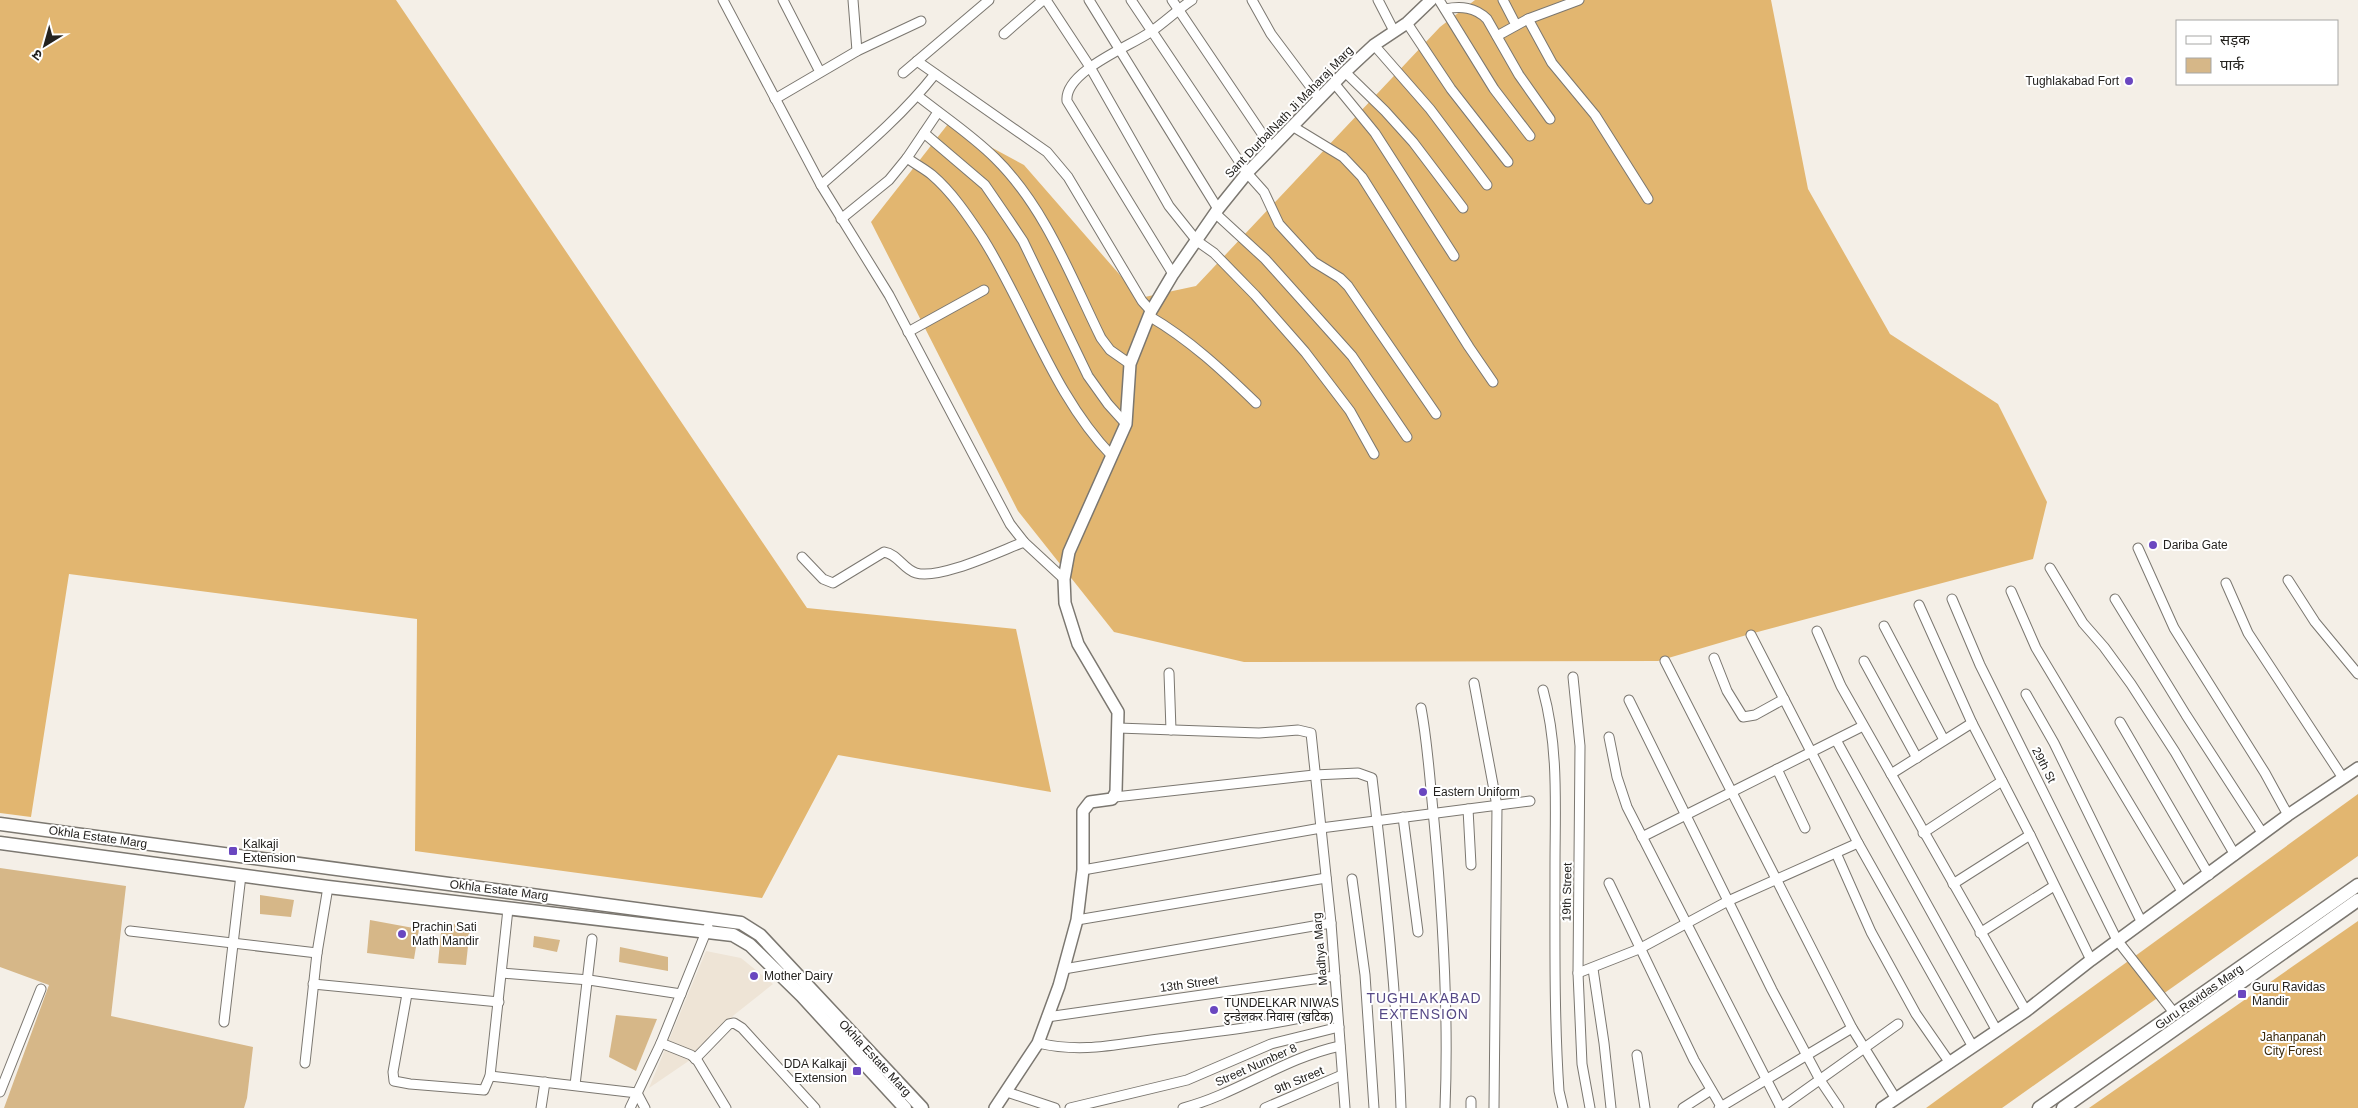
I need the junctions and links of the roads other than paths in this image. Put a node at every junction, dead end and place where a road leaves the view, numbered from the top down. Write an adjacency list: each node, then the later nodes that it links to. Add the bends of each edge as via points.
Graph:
1 (723, 0): 38 (street)
2 (783, 0): 31 (street)
3 (854, 0): 28 (street)
4 (989, 0): 29 (street)
5 (1045, 0): 24 (street); 30 (street)
6 (1089, 0): 27 (street)
7 (1131, 0): 23 (street)
8 (1172, 0): 16 (street)
9 (1192, 0): 16 (street)
10 (1252, 0): 37 (street, via 1271,34)
11 (1378, 0): 22 (street)
12 (1431, 0): 20 (street, Sant DurbalNath Ji Maharaj Marg)
13 (1439, 0): 17 (street)
14 (1503, 0): 21 (street)
15 (1578, 0): 18 (street)
16 (1178, 9): 23 (street); 44 (street)
17 (1445, 9): 25 (street, via 1458,6 1475,9 1487,19); 43 (street, via 1494,89)
18 (1528, 19): 21 (street); 50 (street, via 1552,63 1595,115)
19 (921, 21): 28 (street)
20 (1407, 23): 22 (street, Sant DurbalNath Ji Maharaj Marg); 46 (street, via 1451,89)
21 (1516, 25): 25 (street)
22 (1394, 31): 26 (street, Sant DurbalNath Ji Maharaj Marg)
23 (1151, 32): 27 (street); 47 (street)
24 (1004, 34)
25 (1497, 36): 40 (street)
26 (1374, 45): 32 (street, Sant DurbalNath Ji Maharaj Marg); 49 (street, via 1430,109)
27 (1121, 50): 30 (street); 52 (street)
28 (858, 51): 31 (street)
29 (917, 61): 33 (street); 34 (street)
30 (1090, 68): 54 (street, via 1169,206); 56 (street, via 1068,88 1067,101)
31 (820, 72): 38 (street)
32 (1345, 72): 35 (street, Sant DurbalNath Ji Maharaj Marg); 51 (street, via 1413,142)
33 (902, 73)
34 (935, 74): 36 (street); 58 (street, via 1028,138 1058,163)
35 (1334, 83): 37 (street, Sant DurbalNath Ji Maharaj Marg); 55 (street, via 1375,133)
36 (918, 96): 39 (street); 48 (street, via 881,134)
37 (1319, 98): 41 (street, Sant DurbalNath Ji Maharaj Marg)
38 (775, 99): 48 (street)
39 (938, 112): 42 (street); 60 (street, via 995,158 1021,187 1057,247 1101,338 1110,350)
40 (1550, 119)
41 (1292, 126): 44 (street, Sant DurbalNath Ji Maharaj Marg); 61 (street, via 1343,157 1362,177)
42 (924, 133): 45 (street); 64 (street, via 985,185 1023,241 1088,376)
43 (1530, 136)
44 (1271, 147): 47 (street, Sant DurbalNath Ji Maharaj Marg)
45 (907, 158): 53 (street, via 889,180); 67 (street, via 932,175 971,220 1009,284 1071,403)
46 (1508, 162)
47 (1247, 173): 52 (street, Sant DurbalNath Ji Maharaj Marg); 63 (street, via 1268,199 1279,224 1314,262 1348,286)
48 (821, 185): 53 (street)
49 (1487, 185)
50 (1648, 199)
51 (1463, 208)
52 (1216, 211): 54 (street, Sant DurbalNath Ji Maharaj Marg); 65 (street, via 1265,259 1352,356)
53 (841, 218): 59 (street)
54 (1197, 241): 56 (street, Sant DurbalNath Ji Maharaj Marg); 66 (street, via 1214,253 1255,295 1305,352 1350,411)
55 (1454, 256)
56 (1173, 274): 58 (street, Sant DurbalNath Ji Maharaj Marg)
57 (984, 290): 59 (street)
58 (1150, 314): 60 (street, Sant DurbalNath Ji Maharaj Marg); 62 (street, via 1205,354)
59 (908, 332): 68 (street, via 1010,524)
60 (1130, 364): 64 (street, Sant DurbalNath Ji Maharaj Marg)
61 (1494, 382)
62 (1256, 403)
63 (1436, 414)
64 (1126, 424): 67 (street, Sant DurbalNath Ji Maharaj Marg)
65 (1407, 437)
66 (1374, 454)
67 (1112, 456): 72 (street, Sant DurbalNath Ji Maharaj Marg, via 1069,552)
68 (1024, 542): 70 (street, via 968,564 924,574 909,570 896,557 884,552 833,583 823,579); 72 (street)
69 (2138, 548): 118 (street, via 2174,628)
70 (802, 557)
71 (2050, 568): 131 (street, via 2083,623 2131,684 2175,752)
72 (1064, 579): 98 (street, Sant DurbalNath Ji Maharaj Marg, via 1065,603 1078,644 1118,712)
73 (2288, 580): 85 (street, via 2316,622)
74 (2226, 583): 109 (street, via 2248,633)
75 (2011, 591): 144 (street, via 2036,648)
76 (2115, 598): 125 (street)
77 (1952, 599): 157 (street, 29th St, via 1980,665)
78 (1919, 605): 96 (street)
79 (1884, 626): 102 (street)
80 (1817, 631): 97 (street)
81 (1751, 635): 92 (street)
82 (1714, 658): 92 (street, via 1743,717 1755,715)
83 (1665, 661): 111 (street)
84 (1864, 661): 104 (street)
85 (2355, 663): 87 (street)
86 (1169, 673): 99 (street)
87 (2358, 674)
88 (1573, 677): 165 (street, 19th Street, via 1580,746)
89 (1474, 683): 114 (street)
90 (1543, 690): 221 (street, via 1555,763 1554,984 1559,1091)
91 (2026, 694): 150 (street, via 2054,743)
92 (1784, 699): 103 (street)
93 (1629, 700): 117 (street)
94 (1421, 708): 116 (street)
95 (2120, 722): 134 (street)
96 (1972, 723): 102 (street); 110 (street)
97 (1863, 726): 101 (street); 107 (street)
98 (1118, 728): 99 (street); 112 (street, Sant DurbalNath Ji Maharaj Marg)
99 (1171, 730): 108 (street, Madhya Marg, via 1311,732)
100 (1609, 737): 127 (street, via 1627,808)
101 (1836, 740): 103 (street); 181 (street)
102 (1944, 740): 104 (street)
103 (1811, 752): 106 (street); 129 (street)
104 (1917, 758): 107 (street)
105 (2358, 768): 109 (street)
106 (1777, 769): 111 (street); 123 (street)
107 (1891, 774): 124 (street)
108 (1314, 775): 112 (street); 120 (street, via 1358,774 1372,778); 122 (street, Madhya Marg)
109 (2342, 778): 118 (street)
110 (2002, 781): 124 (street); 126 (street)
111 (1733, 793): 117 (street); 138 (street)
112 (1115, 797): 133 (street, via 1090,802 1083,811)
113 (1530, 802): 114 (street)
114 (1497, 806): 115 (street); 220 (street)
115 (1468, 809): 116 (street); 132 (street)
116 (1433, 813): 119 (street); 219 (street, via 1444,978)
117 (1686, 815): 127 (street); 146 (street)
118 (2288, 815): 125 (street)
119 (1403, 817): 120 (street); 154 (street)
120 (1377, 821): 122 (street); 218 (street, via 1398,1025)
121 (0, 824): 152 (main road, Okhla Estate Marg)
122 (1321, 828): 133 (street); 136 (street, Madhya Marg)
123 (1805, 828)
124 (1923, 833): 140 (street)
125 (2263, 834): 131 (street)
126 (2030, 835): 140 (street); 142 (street)
127 (1642, 837): 151 (street)
128 (0, 843): 135 (main road, Okhla Estate Marg)
129 (1858, 843): 130 (street); 185 (street)
130 (1836, 853): 138 (street); 191 (street, via 1871,932 1916,1014)
131 (2235, 855): 134 (street)
132 (1471, 865)
133 (1083, 870): 148 (street)
134 (2209, 875): 144 (street)
135 (242, 876): 143 (main road, Okhla Estate Marg); 158 (street)
136 (1326, 878): 148 (street); 149 (street, Madhya Marg)
137 (1352, 880): 217 (street, via 1365,975)
138 (1776, 880): 146 (street); 180 (street)
139 (1608, 883): 159 (street)
140 (1953, 884): 155 (street)
141 (2358, 885): 175 (main road, Guru Ravidas Marg)
142 (2054, 886): 155 (street); 161 (street)
143 (328, 887): 147 (main road, Okhla Estate Marg); 160 (street)
144 (2183, 893): 150 (street)
145 (2358, 900): 231 (main road, Guru Ravidas Marg)
146 (1728, 901): 151 (street); 187 (street)
147 (508, 909): 152 (main road, Okhla Estate Marg); 164 (street)
148 (1077, 920): 162 (street)
149 (1331, 923): 162 (street); 166 (street, Madhya Marg)
150 (2142, 923): 157 (street)
151 (1686, 925): 159 (street); 195 (street)
152 (708, 926): 171 (street); 209 (main road, Okhla Estate Marg, via 733,935 750,946 802,996); 210 (main road, Okhla Estate Marg, via 741,923 760,935)
153 (130, 931): 158 (street)
154 (1418, 932)
155 (1980, 933): 174 (street)
156 (592, 939): 167 (street)
157 (2117, 940): 161 (street); 175 (street, 29th St)
158 (233, 943): 160 (street); 177 (street)
159 (1639, 948): 163 (street); 199 (street)
160 (317, 953): 168 (street)
161 (2091, 960): 174 (street)
162 (1064, 969): 176 (street)
163 (1593, 969): 165 (street); 223 (street)
164 (502, 973): 167 (street); 172 (street)
165 (1578, 973): 222 (street, 19th Street, via 1582,1064)
166 (1335, 976): 173 (street, Madhya Marg); 176 (street, 13th Street)
167 (589, 980): 171 (street); 198 (street)
168 (313, 984): 170 (street); 190 (street)
169 (41, 989): 194 (street)
170 (407, 994): 172 (street); 193 (street, via 394,1080 482,1091)
171 (682, 994): 182 (street)
172 (499, 1002): 193 (street)
173 (1337, 1010): 179 (street, Madhya Marg); 183 (street, via 1288,1022 1108,1048 1058,1048)
174 (2026, 1011): 181 (street)
175 (2175, 1014): 230 (main road, Guru Ravidas Marg)
176 (1047, 1017): 183 (street)
177 (224, 1022)
178 (1898, 1024): 186 (street)
179 (1339, 1026): 184 (street, Madhya Marg); 213 (street, via 1271,1044 1187,1080)
180 (1852, 1028): 186 (street); 187 (street)
181 (1998, 1031): 185 (street)
182 (661, 1043): 189 (street); 202 (street)
183 (1038, 1043): 201 (street)
184 (1340, 1046): 192 (street, Madhya Marg); 214 (street, Street Number 8, via 1317,1051 1204,1102)
185 (1973, 1047): 191 (street)
186 (1864, 1049): 196 (street); 203 (street)
187 (1806, 1054): 195 (street); 196 (street)
188 (1638, 1055): 224 (street)
189 (695, 1059): 207 (street); 208 (street, via 729,1024 734,1023)
190 (305, 1063)
191 (1950, 1063): 203 (street)
192 (1342, 1075): 215 (street, 9th Street); 216 (street, Madhya Marg)
193 (490, 1076): 197 (street)
194 (2, 1078): 200 (street)
195 (1767, 1078): 226 (street); 227 (street)
196 (1820, 1080): 227 (street); 228 (street)
197 (545, 1082): 198 (street); 204 (street)
198 (575, 1085): 202 (street)
199 (1711, 1090): 225 (street); 226 (street)
200 (0, 1092)
201 (1007, 1092): 211 (street); 212 (street)
202 (636, 1093): 205 (street); 206 (street)
203 (1896, 1099): 229 (street)
204 (541, 1108)
205 (630, 1108)
206 (645, 1108)
207 (726, 1108)
208 (816, 1108)
209 (905, 1108)
210 (922, 1108)
211 (995, 1108)
212 (1055, 1108)
213 (1070, 1108)
214 (1183, 1108)
215 (1265, 1108)
216 (1345, 1108)
217 (1374, 1108)
218 (1401, 1108)
219 (1445, 1108)
220 (1494, 1108)
221 (1563, 1108)
222 (1590, 1108)
223 (1611, 1108)
224 (1645, 1108)
225 (1683, 1108)
226 (1721, 1108)
227 (1781, 1108)
228 (1839, 1108)
229 (1882, 1108)
230 (2039, 1108)
231 (2063, 1108)

